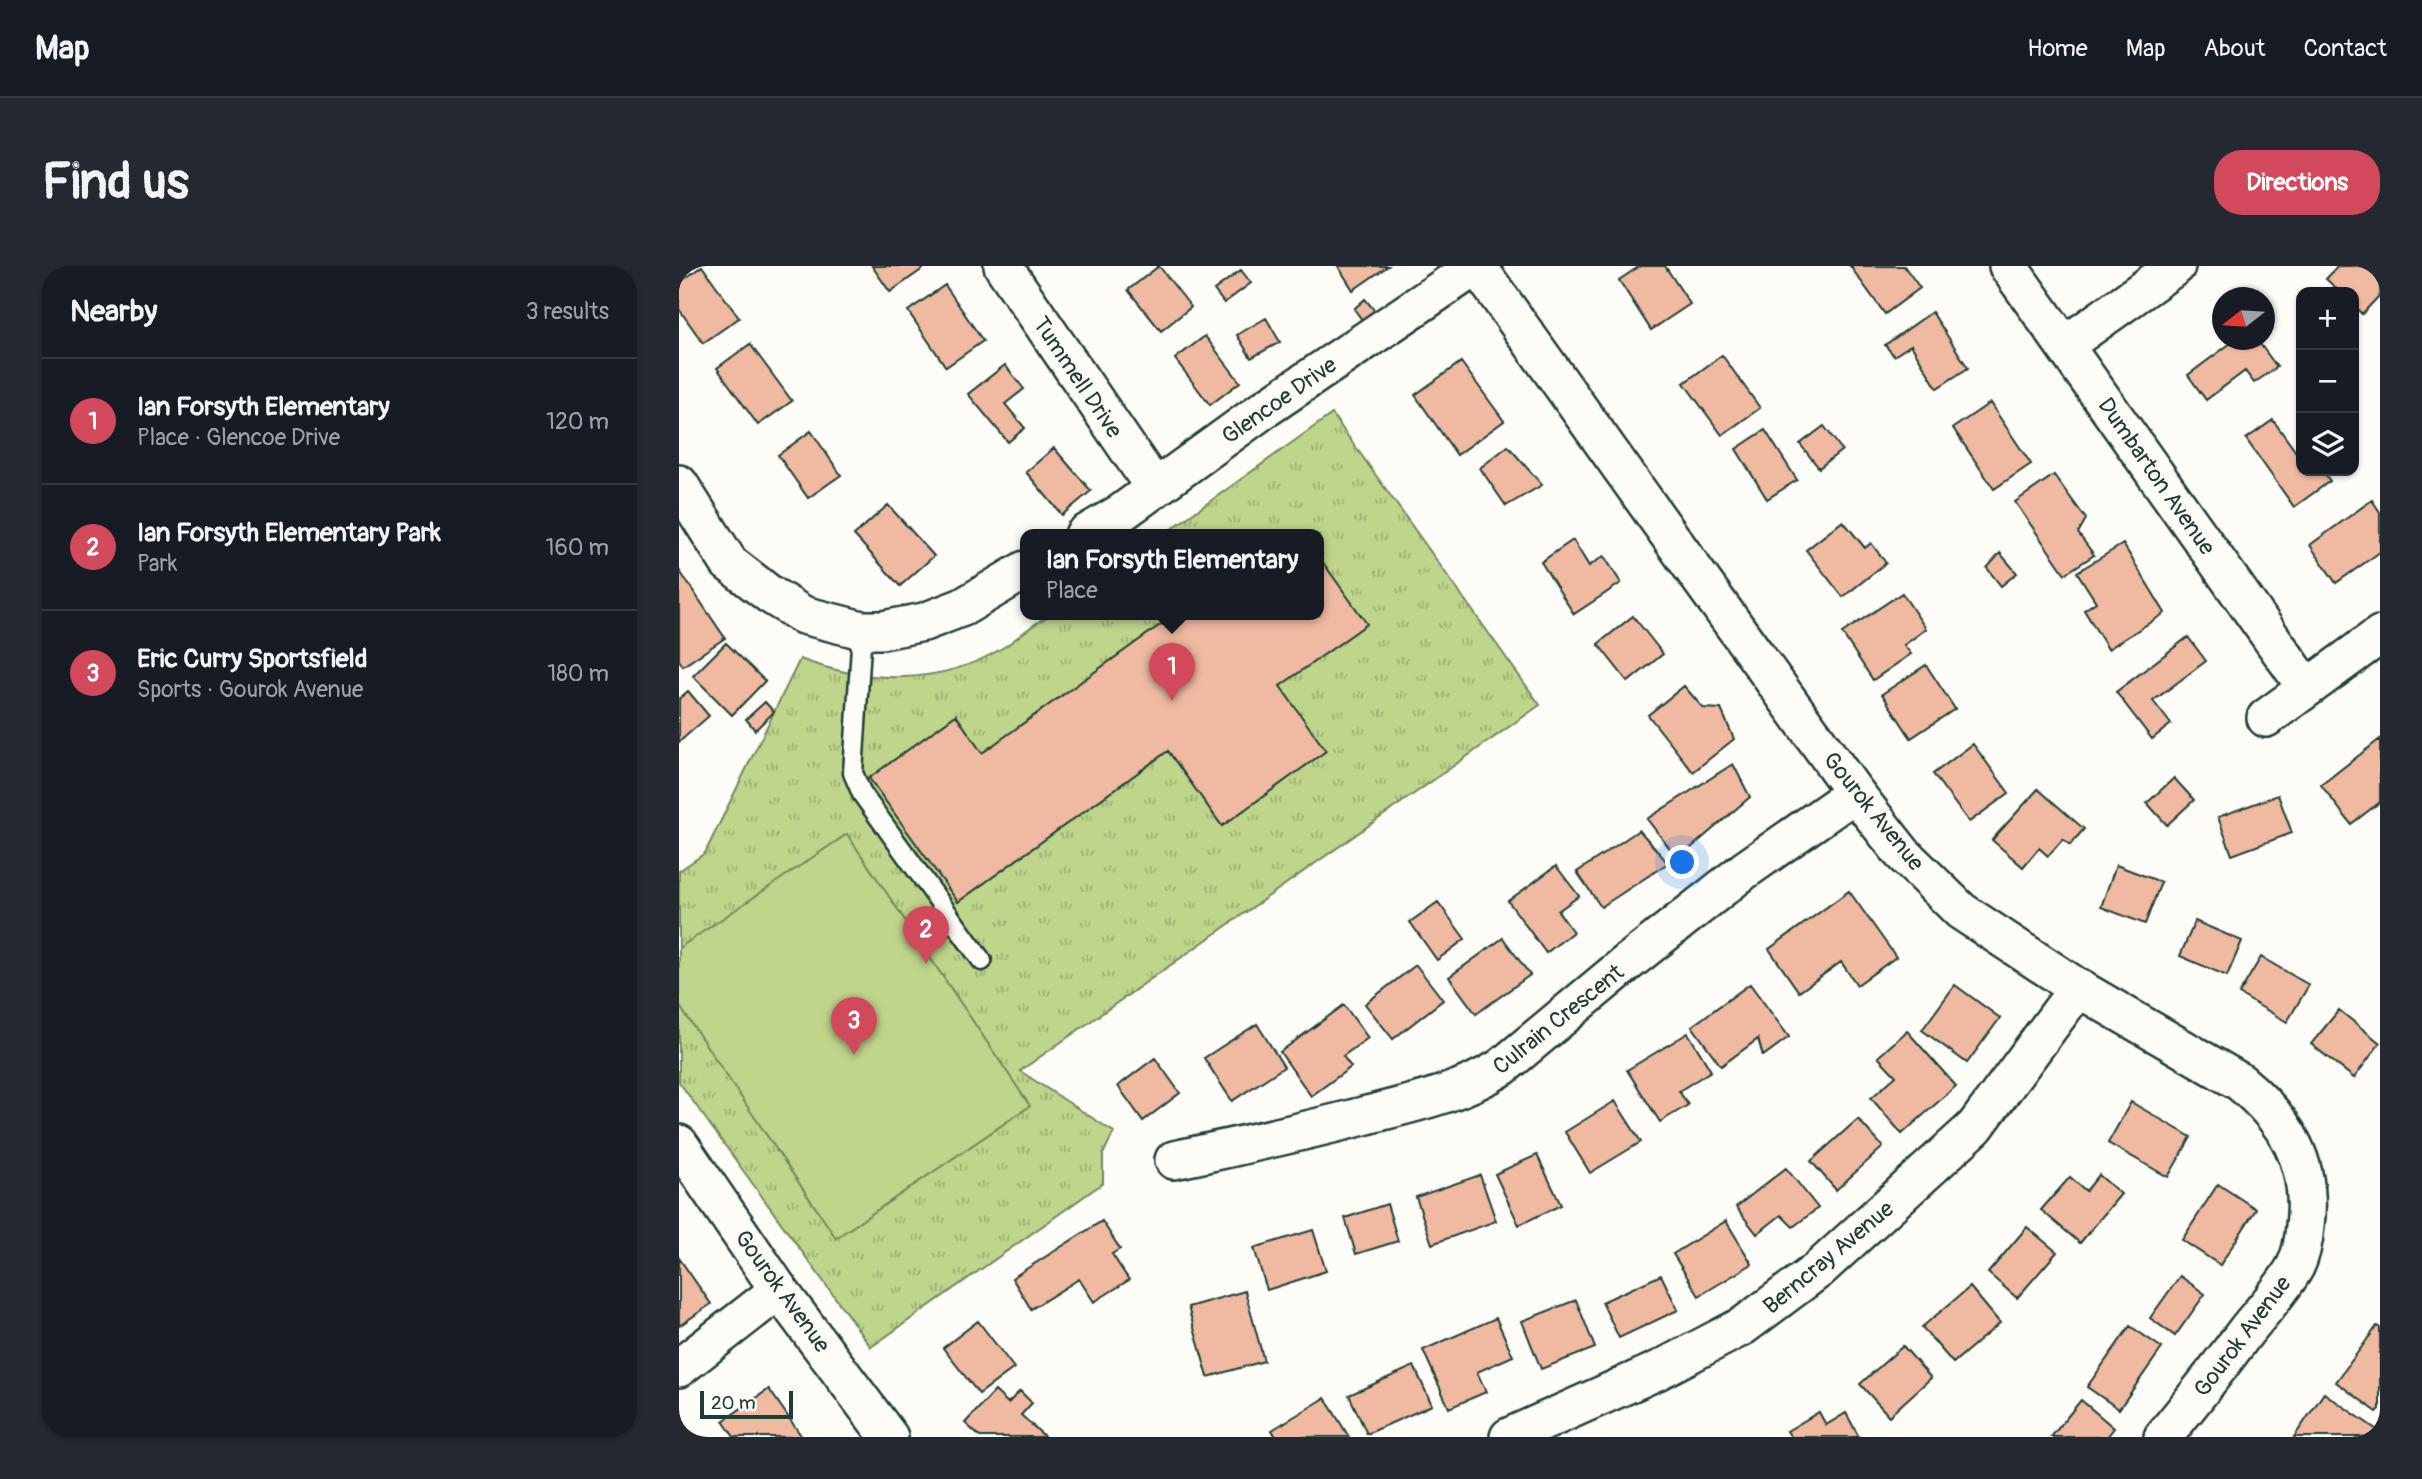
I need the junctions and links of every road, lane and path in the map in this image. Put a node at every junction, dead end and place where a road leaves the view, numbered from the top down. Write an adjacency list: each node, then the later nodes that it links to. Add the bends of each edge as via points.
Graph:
1 (1003, 266): 7 (street, Tummell Drive)
2 (1477, 266): 7 (street, Glencoe Drive); 14 (street, Gourok Avenue)
3 (2008, 266): 5 (street, Dumbarton Avenue)
4 (2176, 266): 5 (street)
5 (2065, 345): 12 (street, Dumbarton Avenue)
6 (679, 484): 10 (street, via 729,563 803,615)
7 (1154, 487): 8 (street, Glencoe Drive)
8 (1094, 529)
9 (1020, 573): 10 (street, via 963,607 924,622)
10 (862, 630): 15 (lane, via 853,773 862,794)
11 (2380, 635): 12 (street)
12 (2306, 687): 13 (street)
13 (2266, 718)
14 (1855, 793): 16 (street, Gourok Avenue, via 1902,852 1961,911); 18 (street, Culrain Crescent, via 1745,870 1485,1077 1415,1102)
15 (982, 961)
16 (2078, 988): 22 (street, Berncray Avenue, via 1975,1128 1818,1270 1743,1326 1659,1370); 23 (street, Gourok Avenue, via 2240,1082 2264,1102 2284,1126 2306,1185 2304,1240 2295,1266)
17 (679, 1144): 19 (street, Gourok Avenue)
18 (1174, 1160)
19 (779, 1290): 20 (street); 21 (street, Gourok Avenue)
20 (679, 1368)
21 (889, 1437)
22 (1509, 1437)
23 (2163, 1437)

